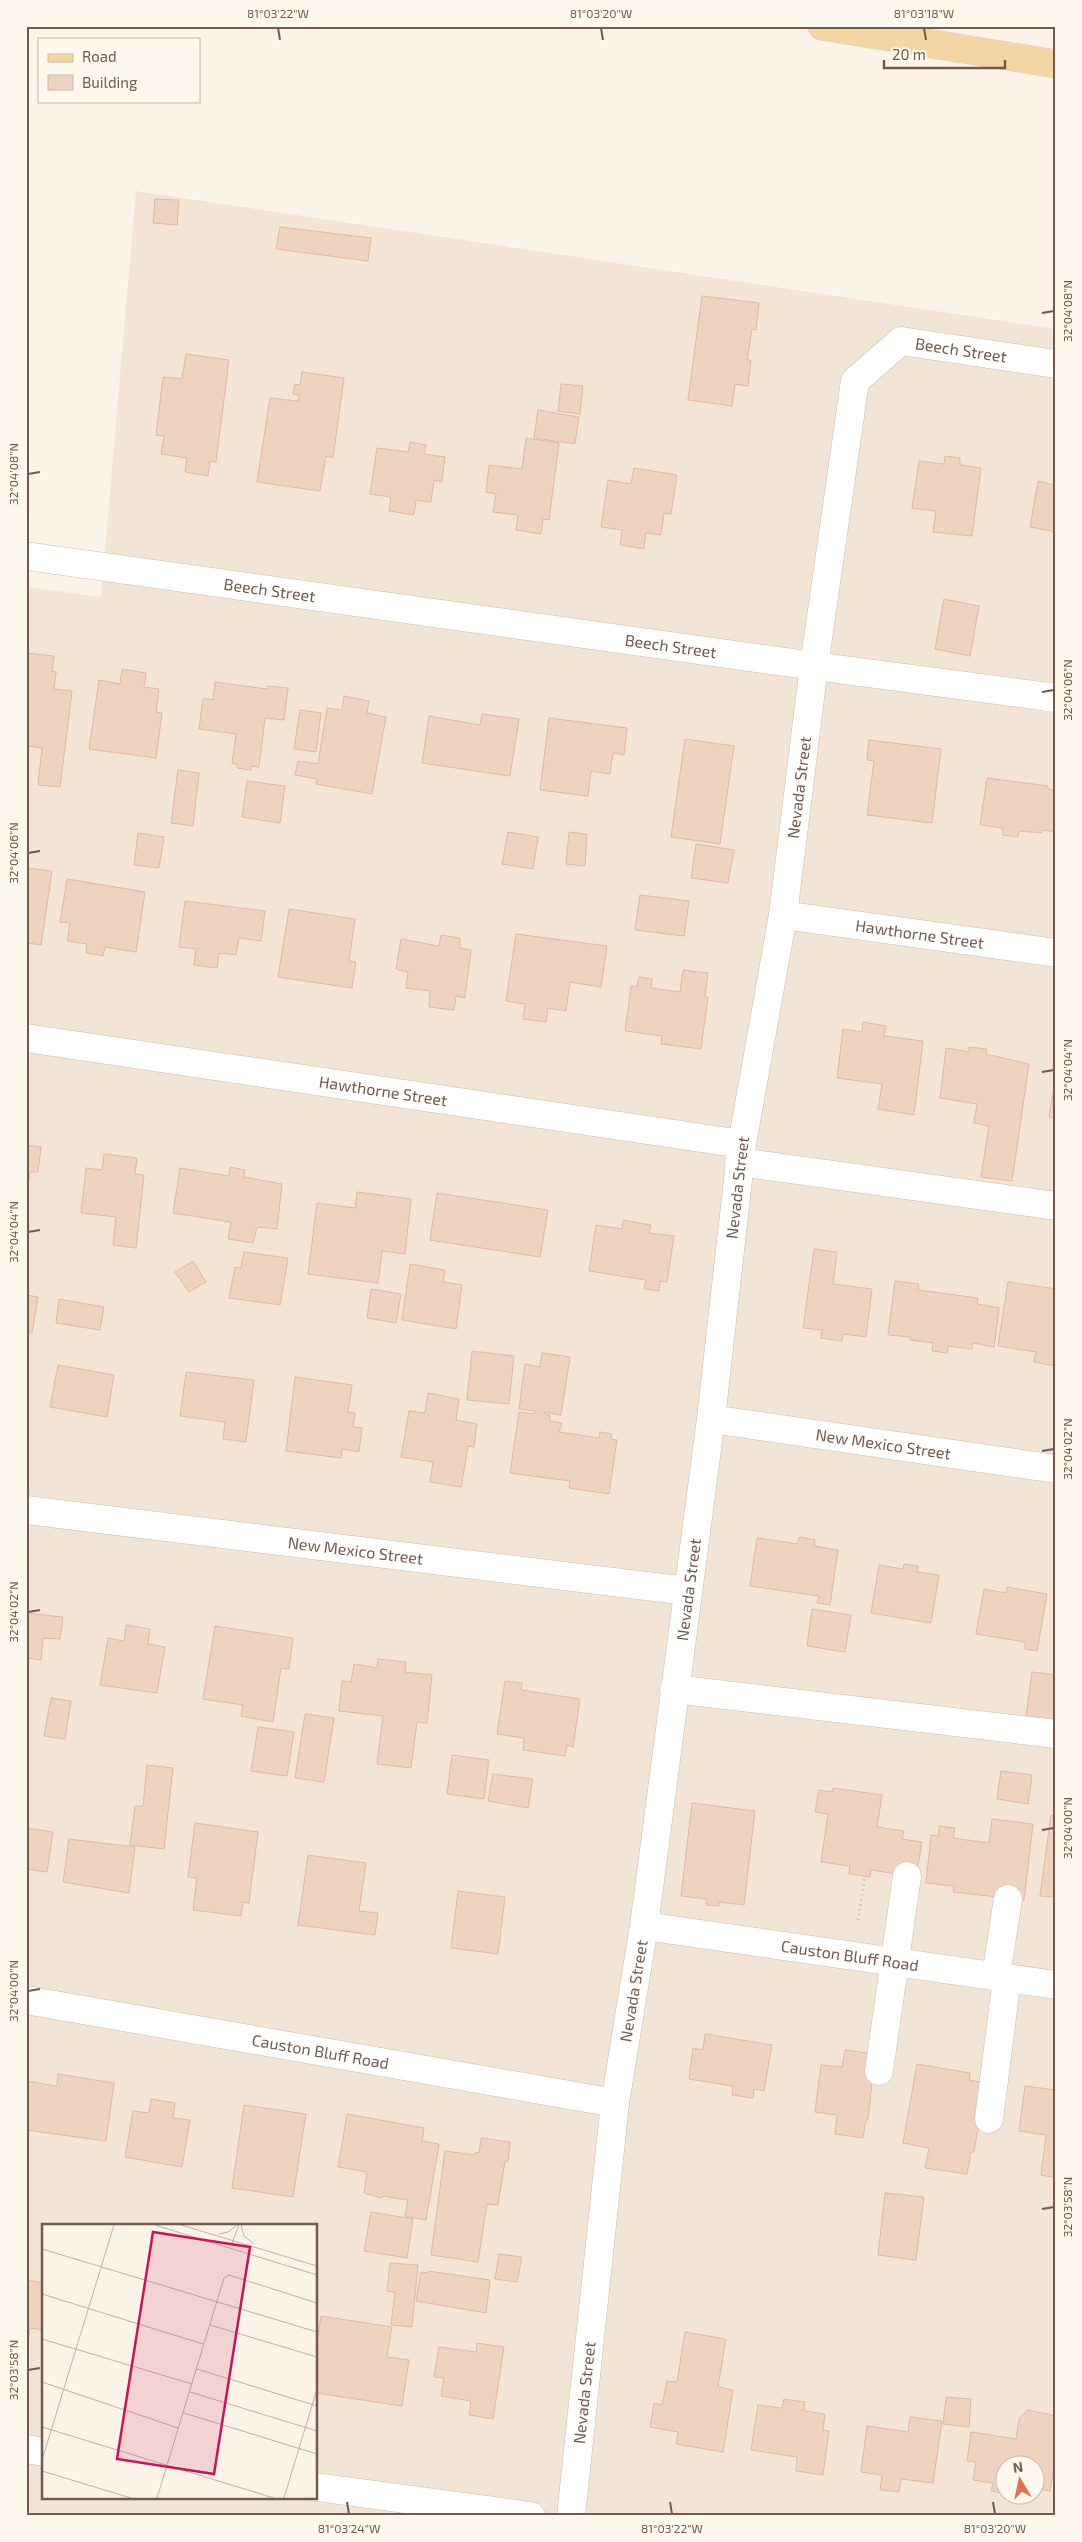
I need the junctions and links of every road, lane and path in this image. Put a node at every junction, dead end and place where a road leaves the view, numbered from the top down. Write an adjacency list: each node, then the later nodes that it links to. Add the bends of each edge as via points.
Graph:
1 (822, 26): 2 (main road)
2 (869, 29): 3 (main road)
3 (1056, 64)
4 (1056, 364): 6 (street, Beech Street, via 901,342 855,382)
5 (26, 556): 6 (street, Beech Street)
6 (814, 666): 7 (street); 8 (street, Nevada Street)
7 (1056, 698)
8 (783, 915): 9 (street, Hawthorne Street); 11 (street, Nevada Street)
9 (1056, 953)
10 (26, 1038): 11 (street, Hawthorne Street)
11 (741, 1153): 12 (street, Hawthorne Street); 13 (street, Nevada Street)
12 (1056, 1206)
13 (711, 1419): 14 (street, New Mexico Street); 16 (street, Nevada Street)
14 (1056, 1469)
15 (26, 1510): 16 (street, New Mexico Street)
16 (687, 1590): 17 (street, Nevada Street)
17 (674, 1689): 18 (street); 22 (street, Nevada Street)
18 (1056, 1734)
19 (865, 1876): 23 (path)
20 (906, 1876): 24 (street)
21 (1008, 1899): 25 (street)
22 (644, 1926): 23 (street, Causton Bluff Road); 29 (street, Nevada Street)
23 (853, 1956): 24 (street, Causton Bluff Road)
24 (894, 1962): 25 (street, Causton Bluff Road); 28 (street)
25 (1001, 1977): 26 (street, Causton Bluff Road); 30 (street)
26 (1056, 1985)
27 (26, 2000): 29 (street, Causton Bluff Road)
28 (879, 2071)
29 (615, 2103): 35 (street, Nevada Street)
30 (989, 2119)
31 (26, 2449): 32 (street)
32 (42, 2452)
33 (318, 2487): 34 (street)
34 (531, 2516)
35 (572, 2516)

